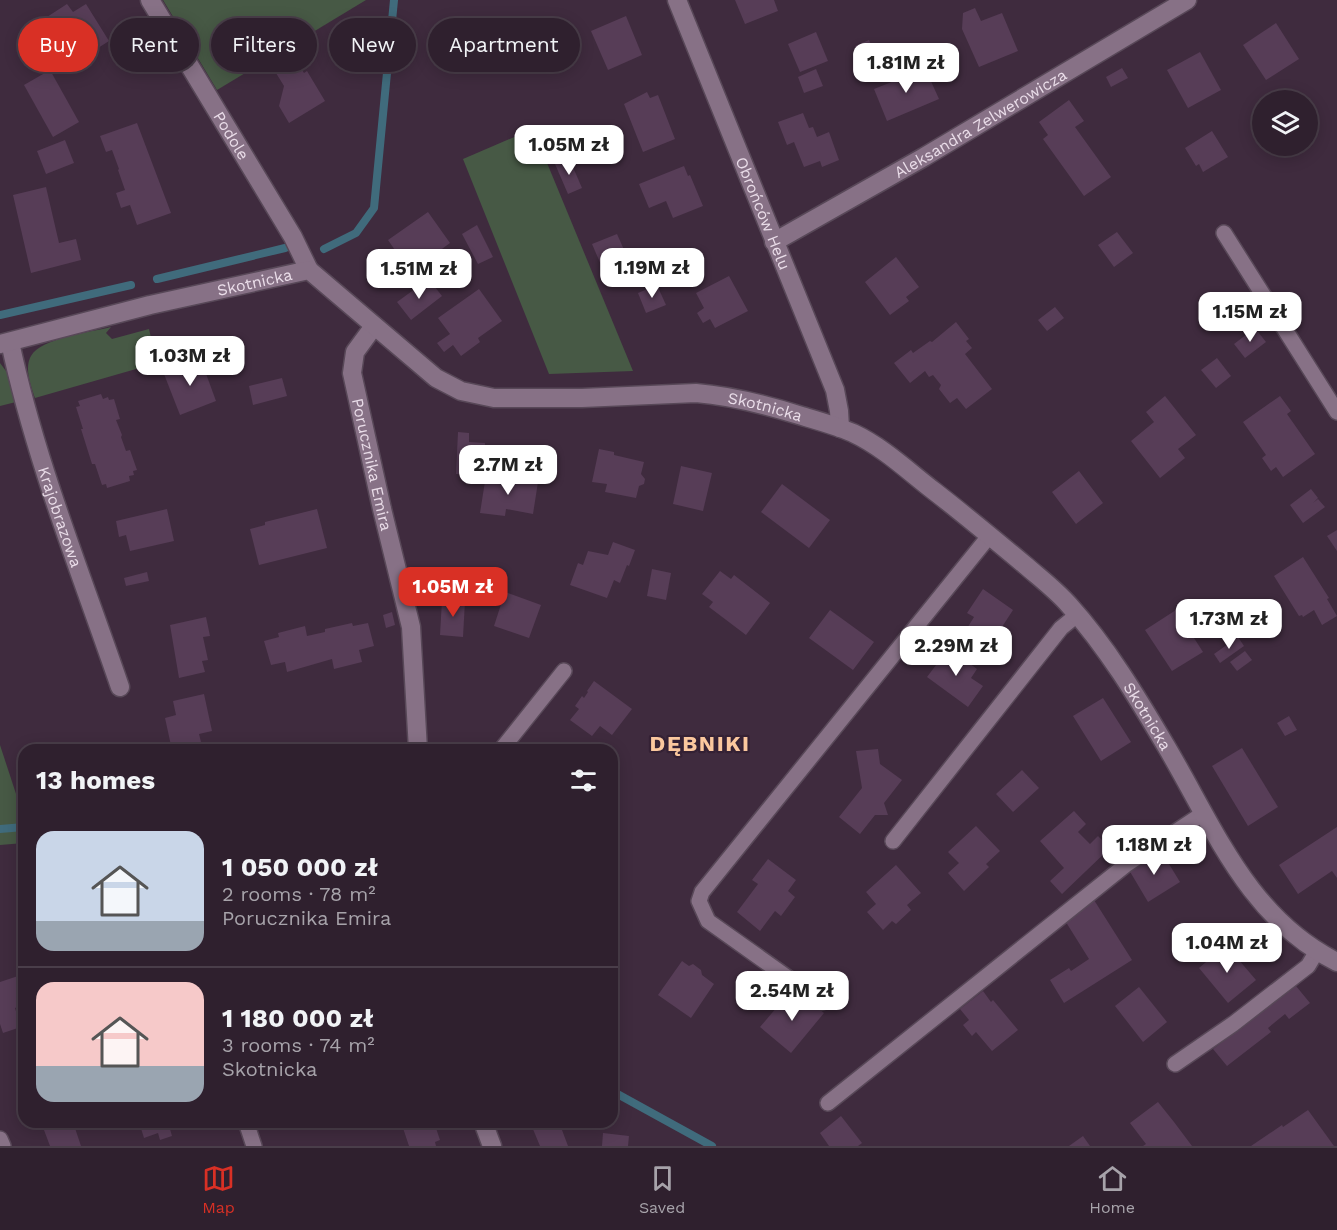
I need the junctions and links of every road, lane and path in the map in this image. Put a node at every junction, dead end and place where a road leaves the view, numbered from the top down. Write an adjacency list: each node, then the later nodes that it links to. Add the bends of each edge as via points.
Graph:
1 (150, 0): 6 (street, Podole)
2 (677, 0): 5 (street, Obrońców Helu)
3 (1187, 0): 5 (street, Aleksandra Zelwerowicza)
4 (1224, 233): 9 (lane)
5 (774, 243): 10 (street, Obrońców Helu, via 835,390)
6 (309, 270): 7 (street, Skotnicka); 8 (street, Skotnicka, via 150,305)
7 (374, 326): 10 (street, Skotnicka, via 436,378 472,395 562,398 716,394); 15 (street, Porucznika Emira, via 355,352 352,374 411,627)
8 (5, 343): 14 (street, Krajobrazowa)
9 (1337, 412)
10 (840, 428): 11 (street, Skotnicka, via 886,454)
11 (990, 535): 12 (street, Skotnicka, via 1062,597); 21 (lane, via 702,892 699,901 708,921)
12 (1077, 615): 17 (street, Skotnicka, via 1125,680); 18 (lane, via 1061,628)
13 (564, 671): 16 (lane)
14 (120, 687)
15 (418, 744)
16 (506, 744)
17 (1204, 813): 19 (street, Skotnicka, via 1263,905); 23 (lane, via 1127,864)
18 (893, 841)
19 (1317, 951): 20 (street, Skotnicka); 22 (lane, via 1308,966)
20 (1337, 962)
21 (822, 1002)
22 (1174, 1064)
23 (828, 1103)
24 (248, 1128): 28 (lane)
25 (485, 1128): 29 (street)
26 (0, 1138): 27 (lane)
27 (3, 1146)
28 (254, 1146)
29 (492, 1146)

